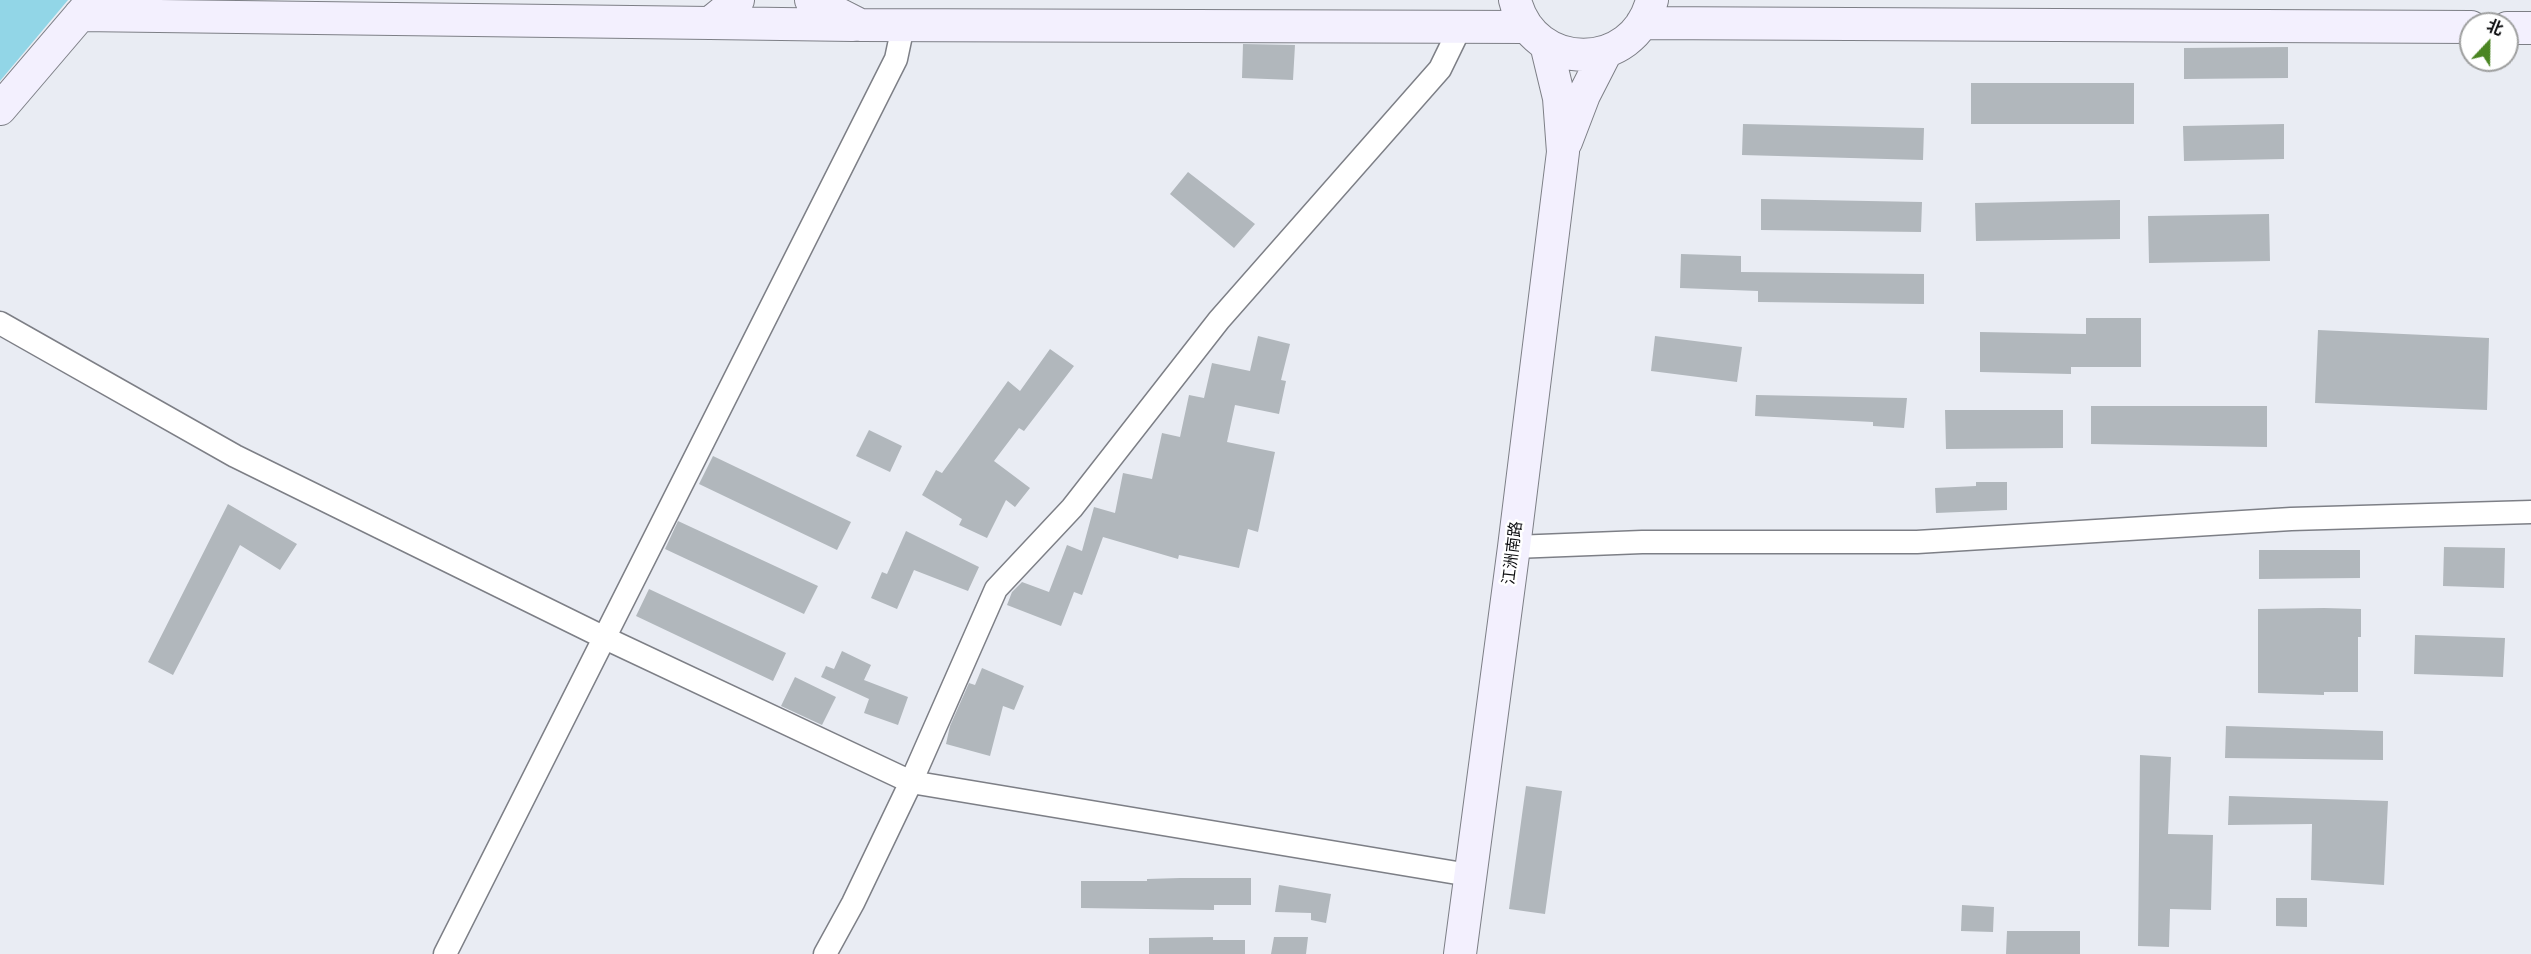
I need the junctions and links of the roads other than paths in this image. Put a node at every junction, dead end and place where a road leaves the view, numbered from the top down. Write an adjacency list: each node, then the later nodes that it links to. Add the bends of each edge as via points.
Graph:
1 (738, 0): 6 (main road)
2 (811, 0): 5 (main road)
3 (86, 7): 6 (main road); 12 (main road)
4 (1647, 12): 9 (main road); 11 (main road, via 1620,45)
5 (855, 13): 6 (main road); 8 (main road)
6 (710, 23)
7 (1529, 24): 10 (main road); 11 (main road, via 1575,55); 13 (main road, via 1559,98)
8 (903, 26): 10 (main road); 17 (street, via 896,60)
9 (2459, 27)
10 (1460, 28): 18 (street, via 1440,69 1219,320 1072,508 996,589)
11 (1606, 52): 13 (main road, via 1584,95)
12 (0, 109)
13 (1563, 152): 16 (main road, 江洲南路)
14 (0, 323): 17 (street, via 235,456)
15 (2531, 512): 16 (street, via 2291,519 1917,542 1642,542)
16 (1514, 547): 19 (main road, 江洲南路)
17 (605, 638): 18 (street); 20 (street)
18 (911, 782): 19 (street); 21 (street)
19 (1469, 875): 22 (main road, 江洲南路)
20 (445, 954)
21 (825, 954)
22 (1460, 954)

